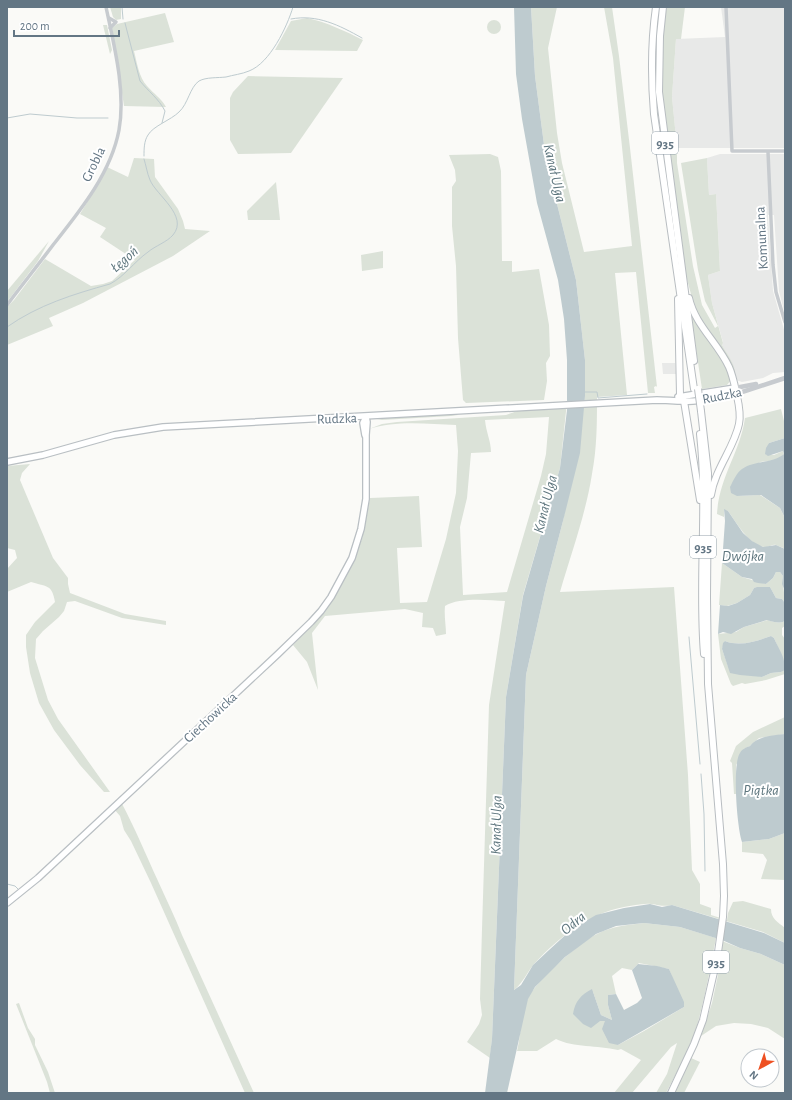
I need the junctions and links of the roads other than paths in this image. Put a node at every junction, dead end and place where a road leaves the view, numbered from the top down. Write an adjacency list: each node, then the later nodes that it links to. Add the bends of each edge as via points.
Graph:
1 (106, 7): 5 (street, Grobla)
2 (656, 7): 10 (main road, 935, via 652,49 652,93)
3 (663, 7): 9 (main road, 935, via 659,92)
4 (726, 7): 8 (street, via 732,151)
5 (108, 18): 6 (street, Grobla); 6 (street, via 116,22)
6 (110, 28): 11 (street, Grobla, via 121,98 119,130 112,154 96,186)
7 (785, 151): 8 (street)
8 (768, 152): 12 (street, Komunalna, via 773,265 776,292)
9 (685, 279): 14 (main road, 935); 15 (main road, via 690,302 729,366)
10 (677, 280): 14 (main road, 935); 16 (main road)
11 (7, 305)
12 (785, 322)
13 (785, 378): 15 (street, Rudzka)
14 (696, 389): 17 (main road, 935, bridge)
15 (736, 391): 16 (main road, Rudzka, via 716,398); 24 (main road, via 740,423 713,485)
16 (682, 399): 18 (main road, Rudzka); 23 (main road)
17 (699, 410): 23 (main road, 935); 24 (main road, 935, via 707,459)
18 (379, 416): 19 (main road, Rudzka); 21 (main road)
19 (366, 417): 20 (main road, Rudzka); 21 (main road, via 363,422)
20 (350, 418): 21 (main road); 22 (main road, Rudzka, via 154,428 114,435 43,455)
21 (365, 427): 26 (main road, Ciechowicka, via 366,499 361,529 352,558 331,597 311,622 38,878)
22 (7, 462)
23 (704, 513): 25 (main road, 935, via 702,615)
24 (708, 518): 25 (main road, 935)
25 (708, 684): 27 (main road, 935, via 723,864 723,917 717,959 703,1020)
26 (7, 903)
27 (671, 1093)

